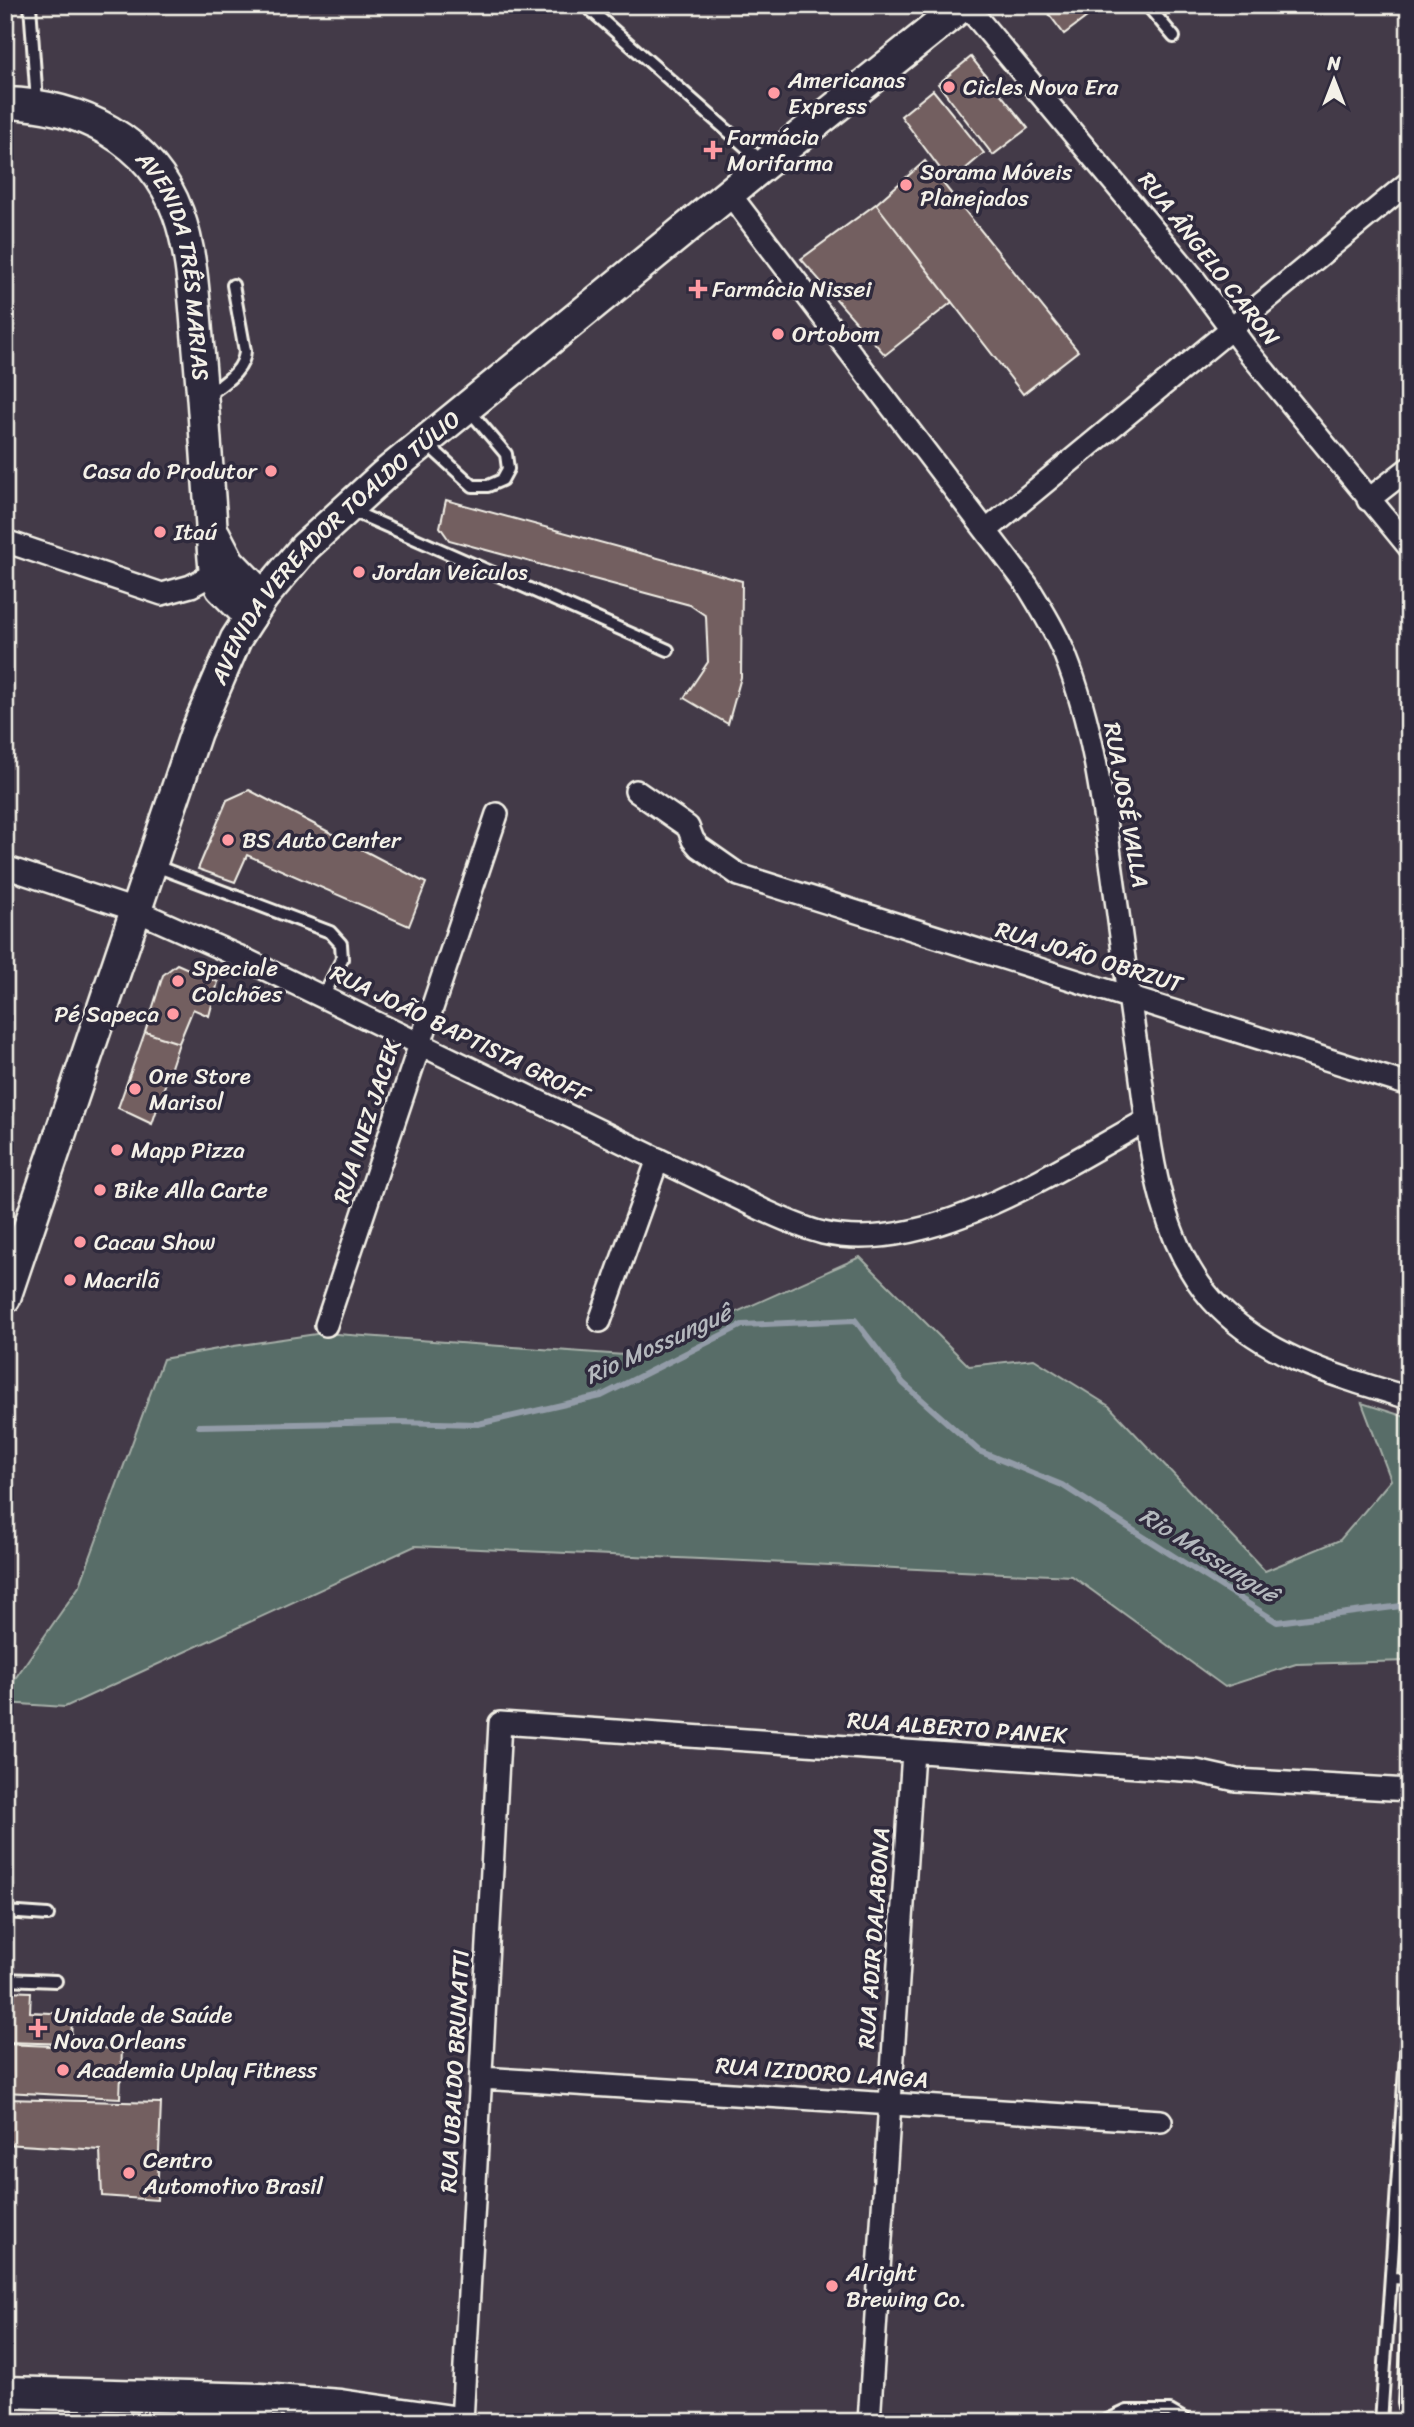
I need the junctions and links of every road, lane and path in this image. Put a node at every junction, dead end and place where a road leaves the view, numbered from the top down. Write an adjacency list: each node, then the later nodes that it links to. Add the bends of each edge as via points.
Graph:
1 (30, 5): 7 (lane)
2 (585, 5): 8 (lane)
3 (964, 5): 8 (main road, AVENIDA VEREADOR TOALDO TÚLIO); 12 (street, RUA ÂNGELO CARON)
4 (1147, 5): 5 (lane)
5 (1174, 37)
6 (5, 103): 7 (main road, AVENIDA TRÊS MARIAS)
7 (37, 105): 13 (main road, AVENIDA TRÊS MARIAS, via 86,118 112,131 133,146 167,188 185,238)
8 (765, 164): 10 (main road, AVENIDA VEREADOR TOALDO TÚLIO)
9 (1409, 182): 12 (street)
10 (729, 193): 14 (main road, AVENIDA VEREADOR TOALDO TÚLIO); 20 (street, RUA JOSÉ VALLA)
11 (233, 285): 13 (lane, via 245,362)
12 (1233, 329): 17 (street, RUA ÂNGELO CARON); 20 (street)
13 (202, 399): 19 (main road, AVENIDA TRÊS MARIAS)
14 (467, 408): 15 (main road, AVENIDA VEREADOR TOALDO TÚLIO); 15 (lane, via 506,454 508,469 502,480 473,485)
15 (425, 442): 18 (main road, AVENIDA VEREADOR TOALDO TÚLIO)
16 (1409, 468): 17 (street)
17 (1368, 500): 22 (street, RUA ÂNGELO CARON)
18 (345, 509): 24 (main road, AVENIDA VEREADOR TOALDO TÚLIO, via 305,547); 25 (lane)
19 (212, 528): 23 (main road, AVENIDA TRÊS MARIAS); 24 (main road, AVENIDA TRÊS MARIAS, via 221,551)
20 (987, 530): 32 (street, RUA JOSÉ VALLA, via 1048,618 1078,693 1106,827)
21 (5, 541): 23 (street, via 162,594)
22 (1409, 547)
23 (215, 573): 24 (main road, via 221,588)
24 (257, 607): 28 (main road, AVENIDA VEREADOR TOALDO TÚLIO, via 209,696)
25 (668, 650)
26 (636, 791): 32 (street, RUA JOÃO OBRZUT, via 688,827 699,847 739,875)
27 (497, 814): 33 (street, RUA INEZ JACEK)
28 (150, 864): 30 (main road, AVENIDA VEREADOR TOALDO TÚLIO); 31 (lane, via 330,932 341,944 342,959)
29 (5, 867): 30 (street, RUA JOÃO BAPTISTA GROFF)
30 (135, 910): 31 (street, RUA JOÃO BAPTISTA GROFF); 37 (main road, AVENIDA VEREADOR TOALDO TÚLIO)
31 (323, 997): 33 (street, RUA JOÃO BAPTISTA GROFF)
32 (1129, 997): 34 (street, RUA JOÃO OBRZUT); 35 (street, RUA JOSÉ VALLA)
33 (420, 1043): 36 (street, RUA JOÃO BAPTISTA GROFF); 40 (street, RUA INEZ JACEK)
34 (1409, 1085)
35 (1147, 1120): 36 (street, RUA JOÃO BAPTISTA GROFF, via 999,1201 941,1223 892,1234 825,1233 794,1224); 41 (street, RUA JOSÉ VALLA, via 1166,1216 1194,1278 1214,1302 1272,1347 1326,1371)
36 (658, 1159): 39 (street)
37 (11, 1259): 38 (main road, AVENIDA VEREADOR TOALDO TÚLIO)
38 (5, 1298)
39 (600, 1321)
40 (326, 1325)
41 (1409, 1398)
42 (500, 1723): 43 (street, RUA ALBERTO PANEK); 50 (street, RUA UBALDO BRUNATTI)
43 (912, 1752): 44 (street, RUA ALBERTO PANEK); 51 (street, RUA ADIR DALABONA)
44 (1409, 1790)
45 (5, 1912): 46 (lane)
46 (48, 1915)
47 (5, 1979): 48 (lane)
48 (56, 1981)
49 (1409, 2010): 53 (lane)
50 (481, 2078): 51 (street, RUA IZIDORO LANGA); 57 (street, RUA UBALDO BRUNATTI)
51 (890, 2104): 52 (street, RUA IZIDORO LANGA); 58 (street, RUA ADIR DALABONA)
52 (1161, 2121)
53 (1392, 2278): 54 (lane); 61 (lane)
54 (1409, 2279)
55 (1409, 2308): 62 (lane, via 1404,2403)
56 (5, 2392): 57 (main road, via 286,2400)
57 (460, 2422)
58 (869, 2422)
59 (1103, 2422): 60 (lane, via 1127,2411 1170,2411)
60 (1189, 2422)
61 (1381, 2422)
62 (1408, 2422)

